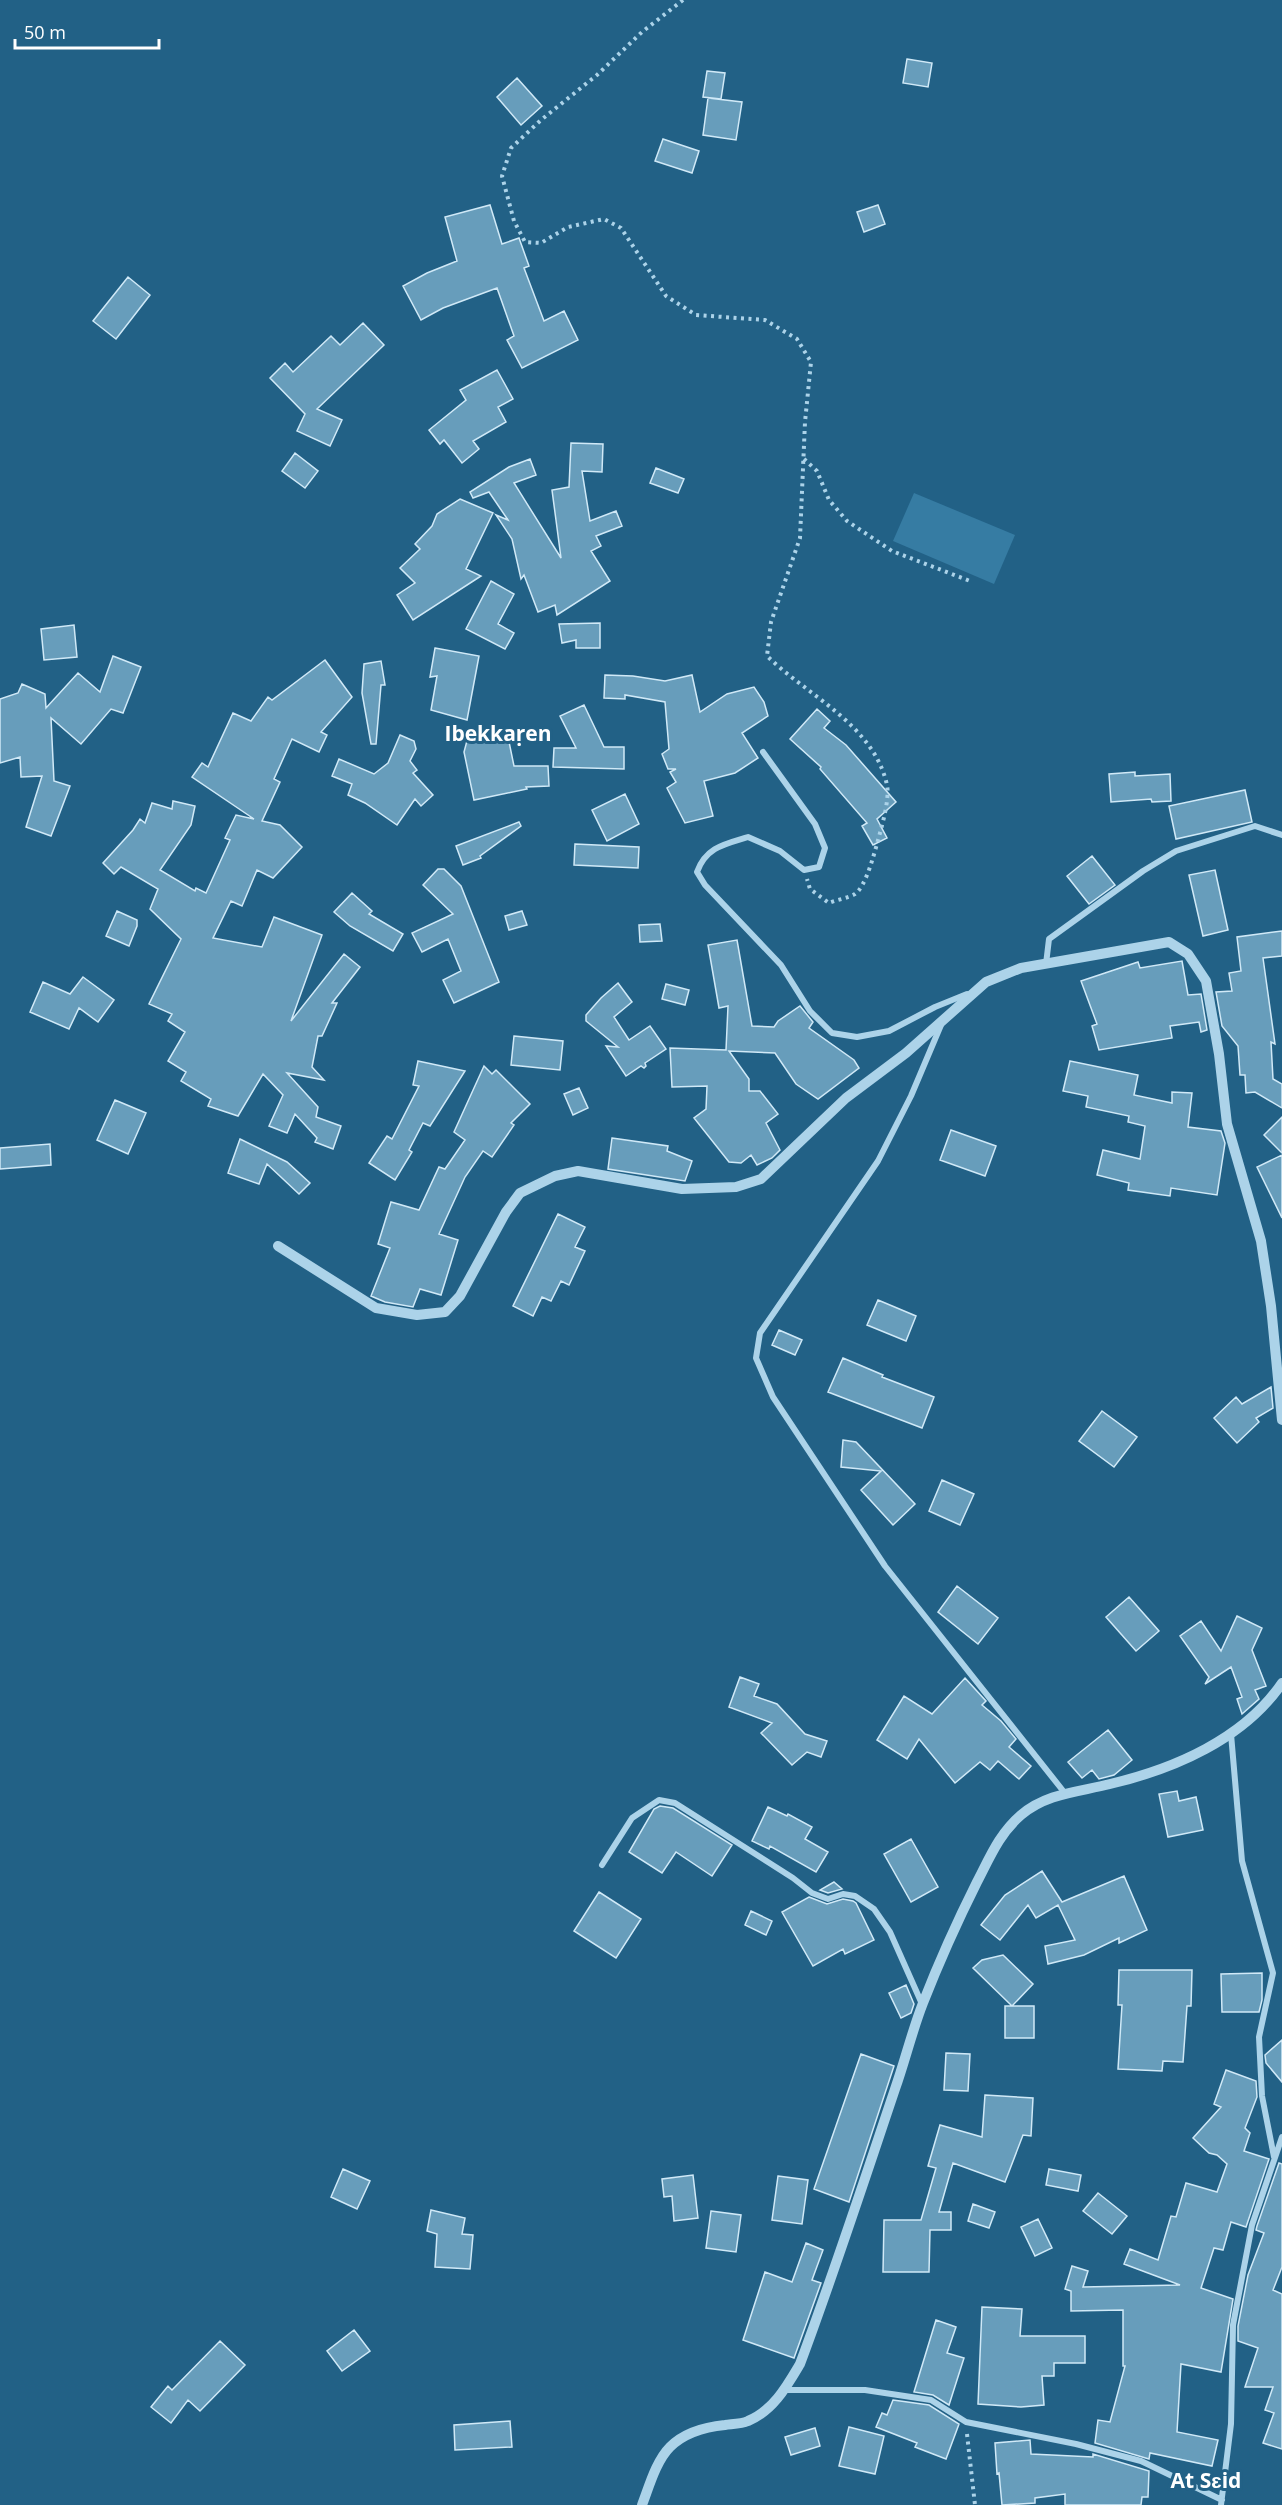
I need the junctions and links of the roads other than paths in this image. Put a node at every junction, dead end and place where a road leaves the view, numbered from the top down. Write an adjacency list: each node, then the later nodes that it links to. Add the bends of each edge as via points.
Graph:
1 (763, 752): 4 (street, via 815,824 825,848 819,867 804,870 780,851 748,837 719,846 702,858 697,872 781,965 810,1011 832,1033 857,1037 889,1031)
2 (1282, 835): 3 (street, via 1255,826 1176,851 1049,939)
3 (1046, 963): 4 (street, via 1021,968 986,982); 7 (street, via 1169,942 1188,954 1206,981 1227,1124 1261,1241)
4 (976, 991): 5 (street)
5 (943, 1020): 6 (street, via 846,1098 761,1179 736,1187 682,1190 578,1171 555,1176 520,1193 460,1296 445,1312 417,1315 376,1308); 10 (street, via 878,1161 760,1333 756,1358 773,1397 885,1566)
6 (278, 1246)
7 (1282, 1420)
8 (1282, 1683): 9 (street, via 1254,1716)
9 (1231, 1734): 10 (street, via 1137,1778); 14 (street, via 1242,1861 1273,1973 1259,2037 1262,2096)
10 (1064, 1792): 12 (street, via 1023,1814 1001,1834)
11 (602, 1865): 12 (street, via 632,1818 658,1800 675,1803 812,1893 828,1899 843,1894 855,1896 874,1909 890,1932)
12 (922, 2004): 15 (street, via 814,2326 800,2364)
13 (1282, 2137): 14 (street)
14 (1274, 2157): 16 (street, via 1252,2225 1233,2325 1231,2424)
15 (784, 2390): 16 (street, via 865,2390 931,2400 966,2422 1141,2462); 17 (street, via 766,2411 747,2422 710,2426 686,2434 669,2448)
16 (1222, 2503)
17 (642, 2505)

